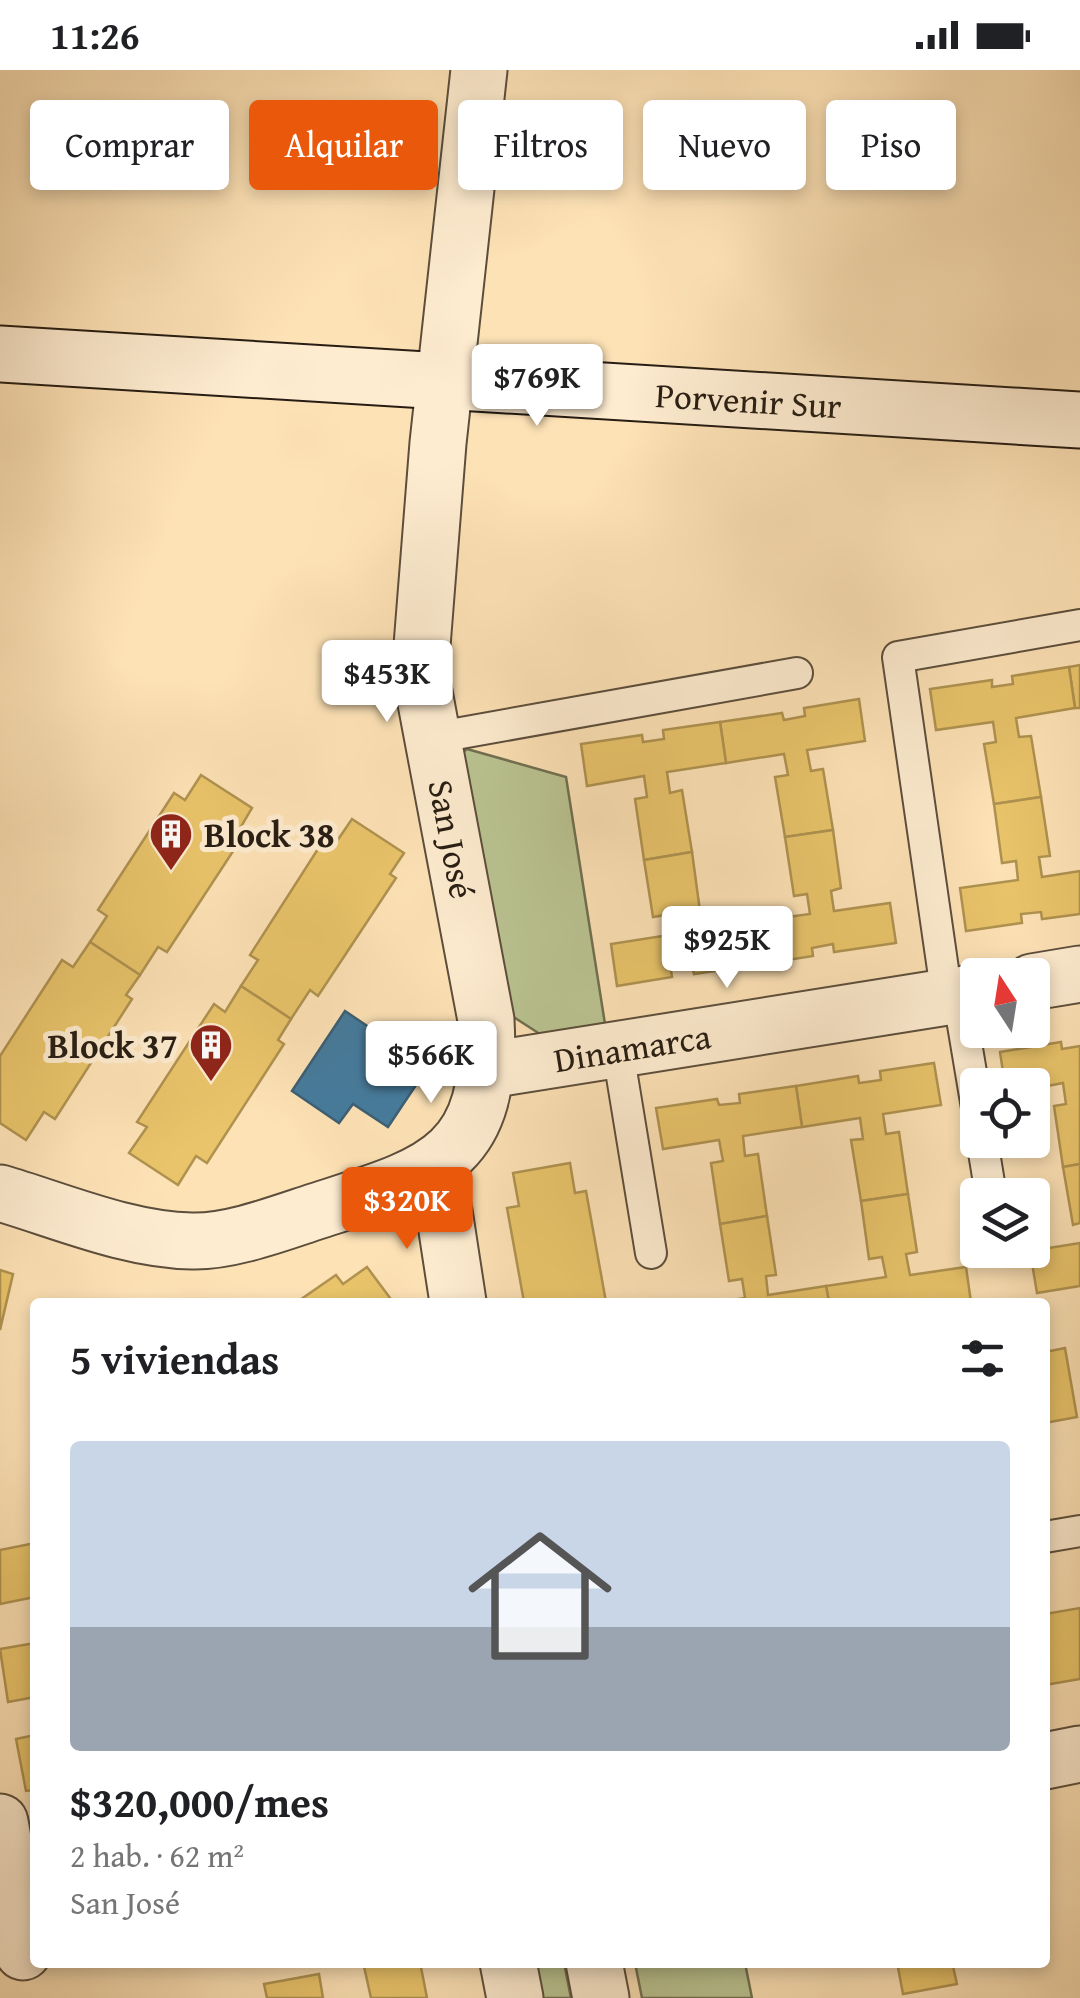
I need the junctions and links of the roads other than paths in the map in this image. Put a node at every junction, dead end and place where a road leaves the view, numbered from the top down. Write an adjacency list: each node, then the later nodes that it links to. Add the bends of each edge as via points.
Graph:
1 (479, 70): 3 (street, San José)
2 (0, 354): 3 (street, Porvenir Sur)
3 (447, 381): 4 (street, Porvenir Sur); 7 (street, San José, via 420,671)
4 (1080, 420)
5 (1080, 625): 10 (lane, via 898,657)
6 (797, 673): 7 (lane)
7 (432, 738): 13 (street, San José, via 486,1020)
8 (1080, 974): 9 (street)
9 (1050, 979)
10 (960, 990)
11 (960, 995): 12 (street, Dinamarca)
12 (618, 1052): 13 (street, Dinamarca); 16 (lane)
13 (489, 1070): 14 (street, via 472,1121 449,1154)
14 (422, 1176): 15 (street, via 308,1214 196,1241 156,1238); 17 (street, via 444,1211)
15 (0, 1193)
16 (651, 1253)
17 (457, 1298)
18 (1080, 1531): 19 (lane)
19 (1050, 1537)
20 (1080, 1754): 21 (street)
21 (1050, 1760)
22 (0, 1822): 23 (street)
23 (19, 1953)
24 (509, 1968): 26 (street)
25 (595, 1968): 27 (street)
26 (515, 1998)
27 (601, 1998)

